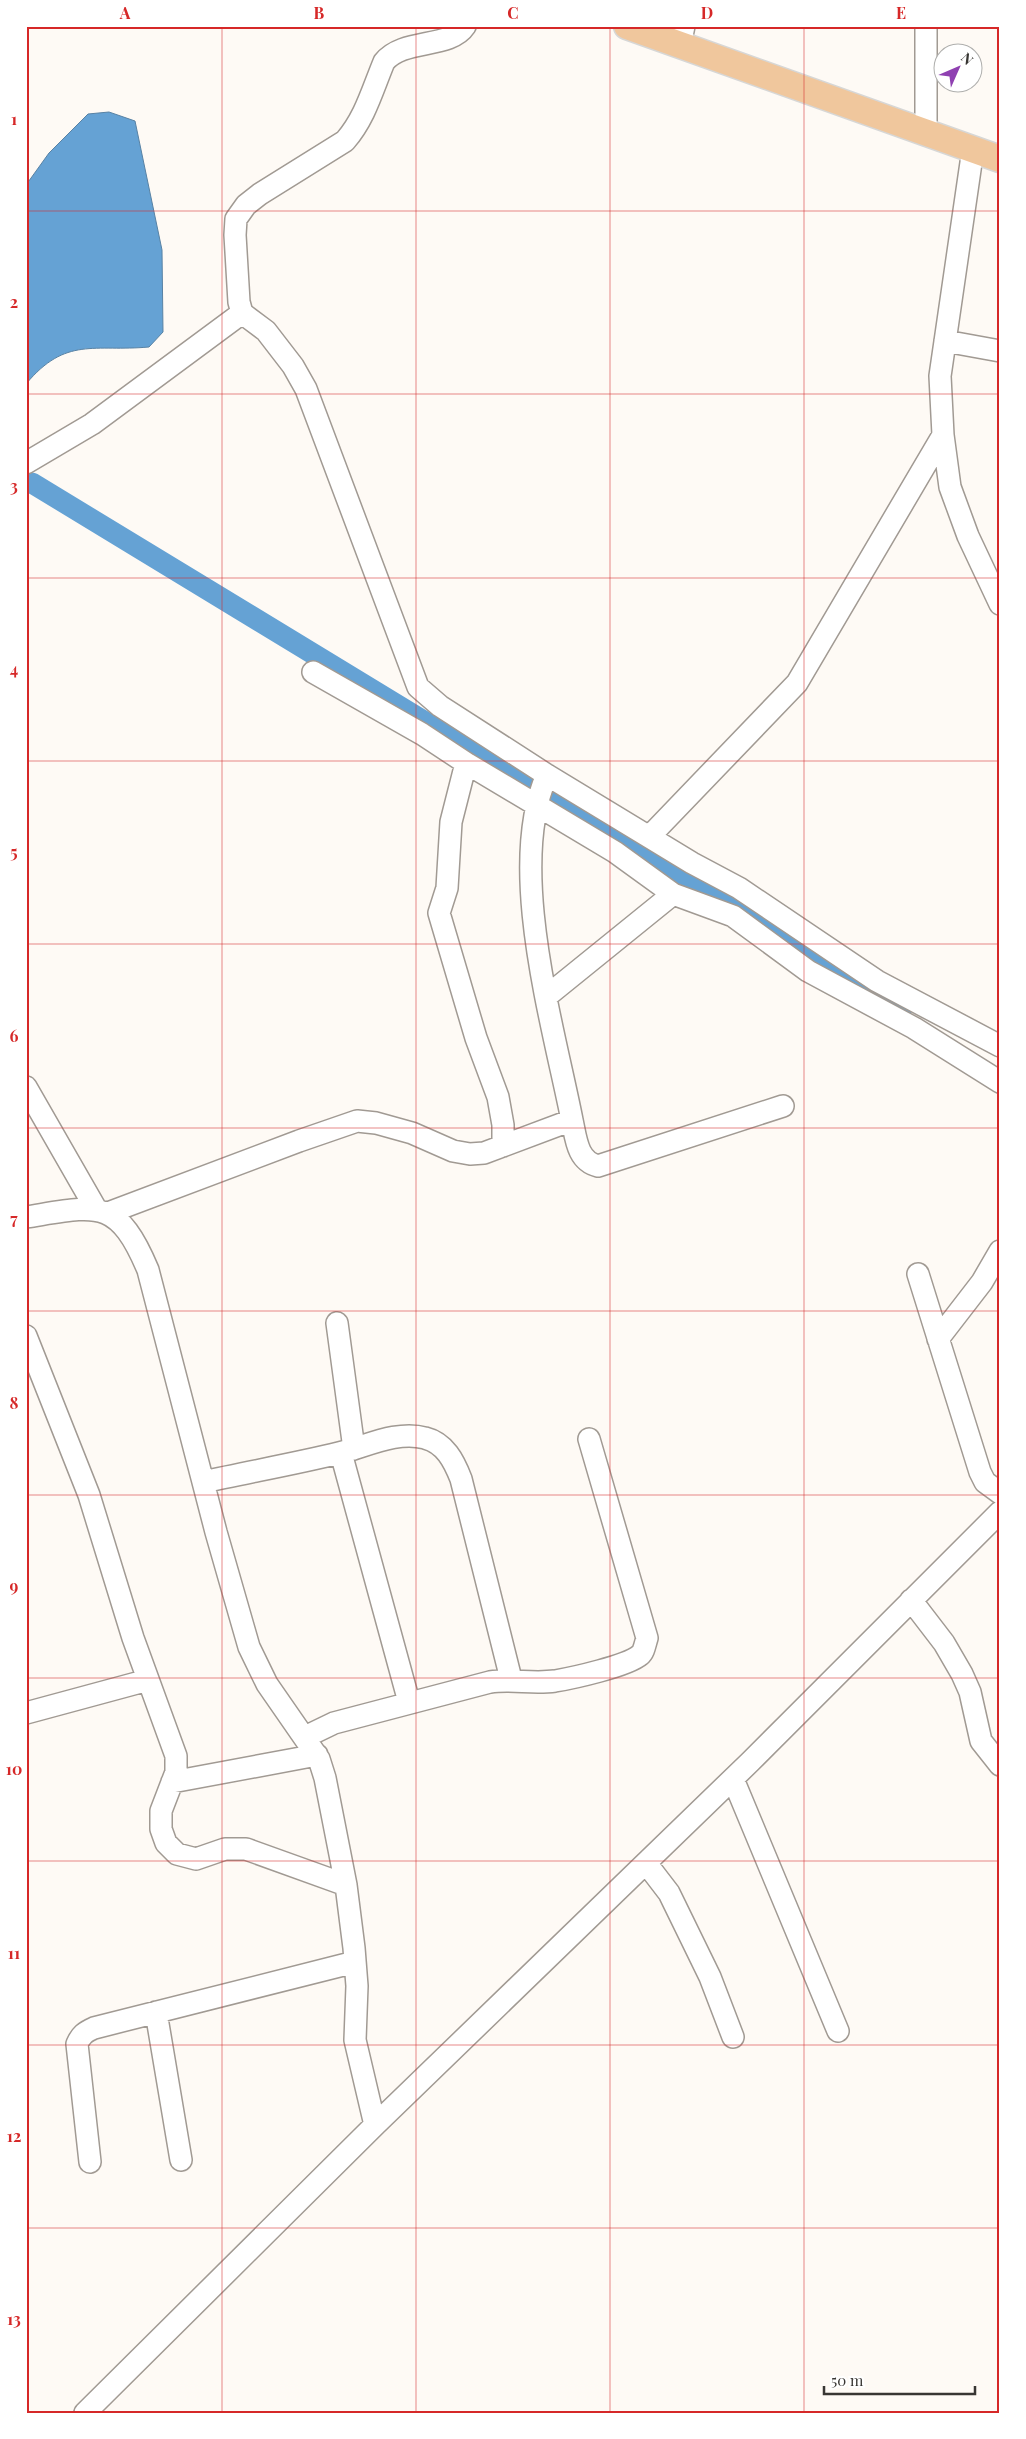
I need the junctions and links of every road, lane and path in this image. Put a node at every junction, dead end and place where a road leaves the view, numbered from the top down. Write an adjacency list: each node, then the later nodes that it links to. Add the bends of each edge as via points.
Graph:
1 (465, 26): 8 (street, via 456,36 402,49 389,56 362,119 345,141 246,205 236,219 235,236)
2 (626, 26): 4 (main road)
3 (926, 26): 5 (street)
4 (682, 36): 5 (main road)
5 (926, 133): 6 (main road)
6 (973, 149): 7 (main road); 9 (street)
7 (1000, 159)
8 (242, 313): 12 (street, via 92,424); 16 (street, via 266,331 306,389 418,687)
9 (945, 341): 10 (street); 11 (street, via 940,376)
10 (1000, 351)
11 (943, 435): 13 (street, via 950,487 968,536); 17 (street, via 797,683)
12 (26, 463)
13 (1000, 604)
14 (313, 672): 15 (street)
15 (466, 763): 16 (street); 25 (street, via 451,822 447,888 439,913 476,1038 498,1097)
16 (541, 792): 17 (street); 18 (street); 19 (street, via 530,874 534,926)
17 (650, 837): 20 (street, via 739,888 877,981)
18 (673, 894): 19 (street); 21 (street, via 733,916 808,971 914,1028)
19 (547, 996): 24 (street)
20 (1000, 1046)
21 (1000, 1082)
22 (26, 1087): 26 (street)
23 (783, 1106): 24 (street, via 598,1166 585,1160 579,1151)
24 (572, 1120): 25 (street)
25 (503, 1146): 26 (street, via 470,1154 453,1151 412,1133 376,1123 357,1122)
26 (102, 1211): 27 (street, via 79,1209); 35 (street, via 130,1236 148,1270)
27 (26, 1217)
28 (1000, 1251): 32 (street, via 982,1282)
29 (918, 1274): 32 (street)
30 (337, 1323): 34 (street)
31 (26, 1336): 40 (street, via 89,1495)
32 (938, 1339): 36 (street, via 980,1472 985,1482)
33 (589, 1439): 39 (street, via 647,1638 642,1654 629,1662 555,1681)
34 (347, 1451): 35 (street); 39 (street, via 387,1439 424,1437 441,1446 453,1458); 41 (street)
35 (203, 1482): 43 (street, via 249,1647 267,1684)
36 (1000, 1493)
37 (1000, 1512): 38 (street)
38 (911, 1600): 45 (street, via 944,1643 962,1674 970,1692 981,1741); 46 (street)
39 (510, 1679): 41 (street)
40 (148, 1680): 42 (street); 47 (street, via 176,1756)
41 (410, 1702): 43 (street, via 334,1722)
42 (26, 1713)
43 (305, 1737): 44 (street)
44 (317, 1756): 47 (street); 49 (street, via 325,1778)
45 (1000, 1765)
46 (733, 1779): 48 (street); 52 (street)
47 (172, 1782): 49 (street, via 160,1811 166,1843 177,1854 196,1859 225,1849 246,1849)
48 (646, 1863): 53 (street, via 669,1893 710,1977); 54 (street)
49 (346, 1885): 50 (street)
50 (355, 1962): 51 (street); 54 (street, via 355,2040)
51 (156, 2012): 55 (street); 56 (street, via 94,2028 80,2037 77,2044)
52 (838, 2031)
53 (733, 2037)
54 (375, 2125): 57 (street)
55 (181, 2160)
56 (90, 2162)
57 (85, 2413)

